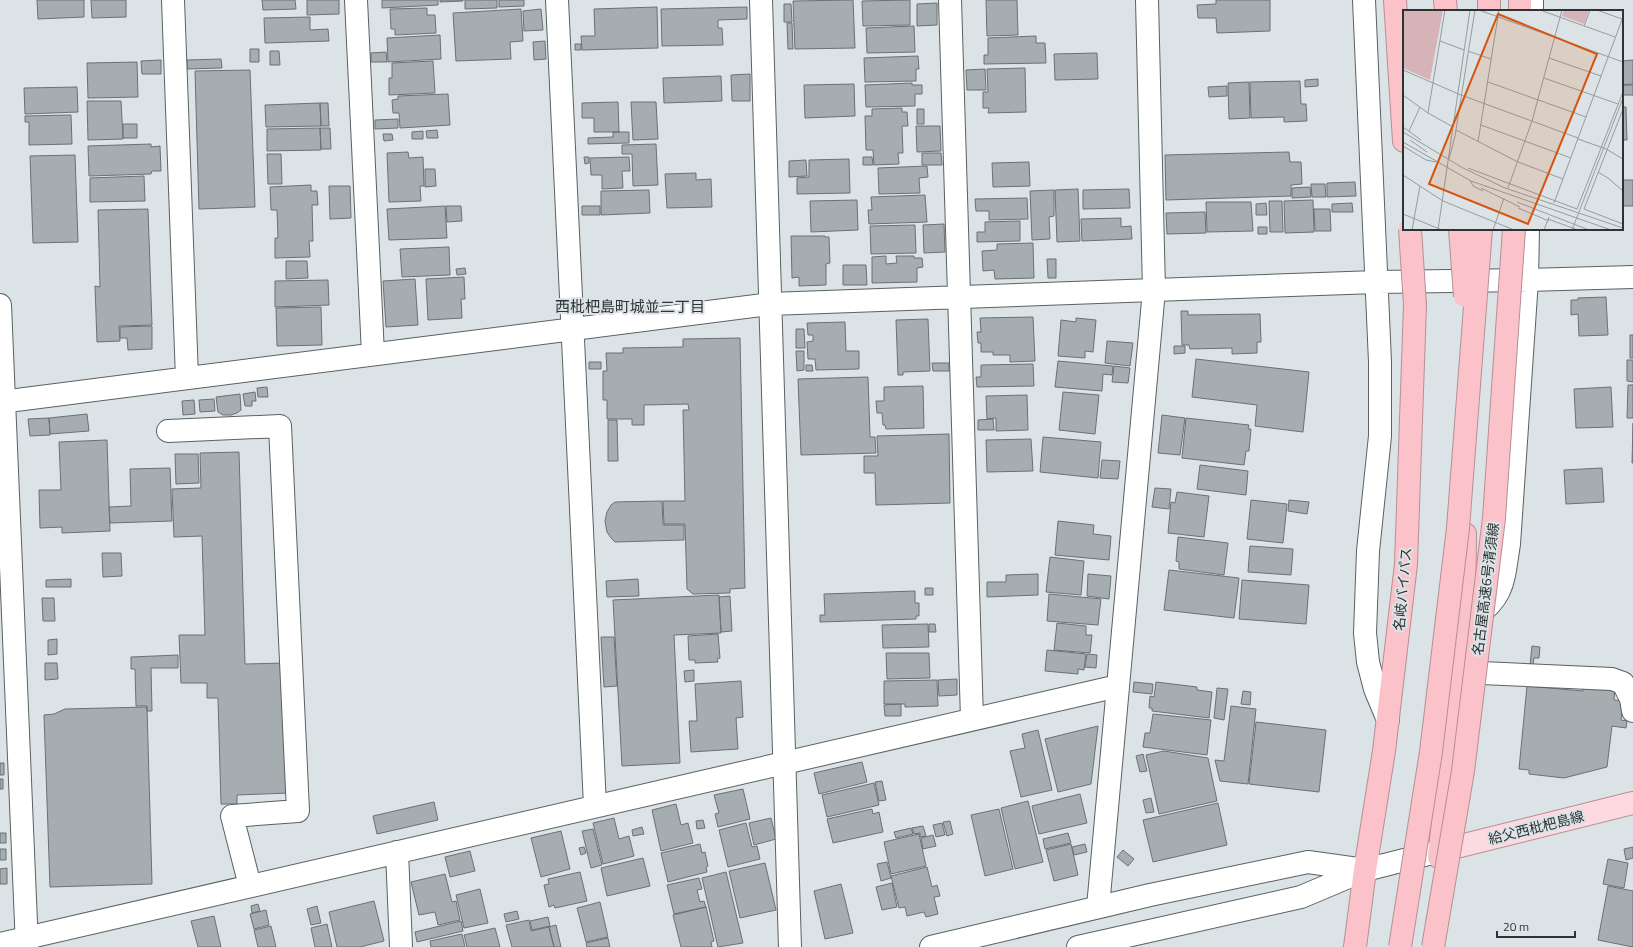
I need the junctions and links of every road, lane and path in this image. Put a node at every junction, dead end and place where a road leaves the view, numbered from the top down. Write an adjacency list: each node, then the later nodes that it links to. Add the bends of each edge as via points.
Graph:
1 (173, 0): 26 (street)
2 (356, 0): 25 (street)
3 (557, 0): 24 (street)
4 (761, 0): 22 (street)
5 (950, 0): 21 (street)
6 (1146, 0): 20 (street)
7 (1364, 0): 19 (street)
8 (1395, 0): 11 (highway)
9 (1445, 0): 10 (highway)
10 (1446, 10)
11 (1403, 125)
12 (1410, 230): 34 (highway, 名岐バイパス, bridge, via 1415,305 1406,564)
13 (1460, 230): 29 (highway, bridge, via 1465,302)
14 (1481, 230): 50 (highway, bridge, via 1458,528 1431,752)
15 (1514, 230): 52 (highway, 名古屋高速6号清須線, bridge, via 1494,518 1463,771)
16 (1528, 230): 18 (street)
17 (1633, 277): 18 (street)
18 (1527, 280): 19 (street); 29 (street, via 1509,544 1504,579 1498,596)
19 (1376, 282): 20 (street); 34 (street, via 1380,436 1368,551 1365,633 1373,682)
20 (1154, 290): 21 (street); 31 (street)
21 (959, 296): 22 (street); 33 (street)
22 (770, 304): 24 (street); 35 (street)
23 (0, 305): 27 (street)
24 (572, 329): 25 (street); 37 (street)
25 (373, 354): 26 (street)
26 (187, 378): 27 (street)
27 (2, 401): 43 (street)
28 (168, 431): 41 (street, via 280,426 298,811 232,816)
29 (1464, 626): 30 (highway)
30 (1459, 672): 32 (street, via 1612,679 1623,683 1631,699); 38 (highway)
31 (1118, 686): 33 (street); 42 (street)
32 (1633, 711)
33 (972, 719): 35 (street)
34 (1388, 720): 40 (highway, 名岐バイパス)
35 (784, 762): 37 (street); 46 (street)
36 (1633, 803): 38 (main road, 給父西枇杷島線)
37 (595, 806): 39 (street)
38 (1440, 851): 40 (street); 51 (highway)
39 (397, 852): 41 (street); 45 (street)
40 (1365, 870): 42 (street, via 1308,862); 48 (street, via 1301,898); 49 (highway, 名岐バイパス)
41 (250, 886): 43 (street)
42 (1098, 907): 47 (street)
43 (27, 942): 44 (street)
44 (0, 944)
45 (400, 947)
46 (790, 947)
47 (931, 947)
48 (1079, 947)
49 (1355, 947)
50 (1400, 947)
51 (1427, 947)
52 (1433, 947)

